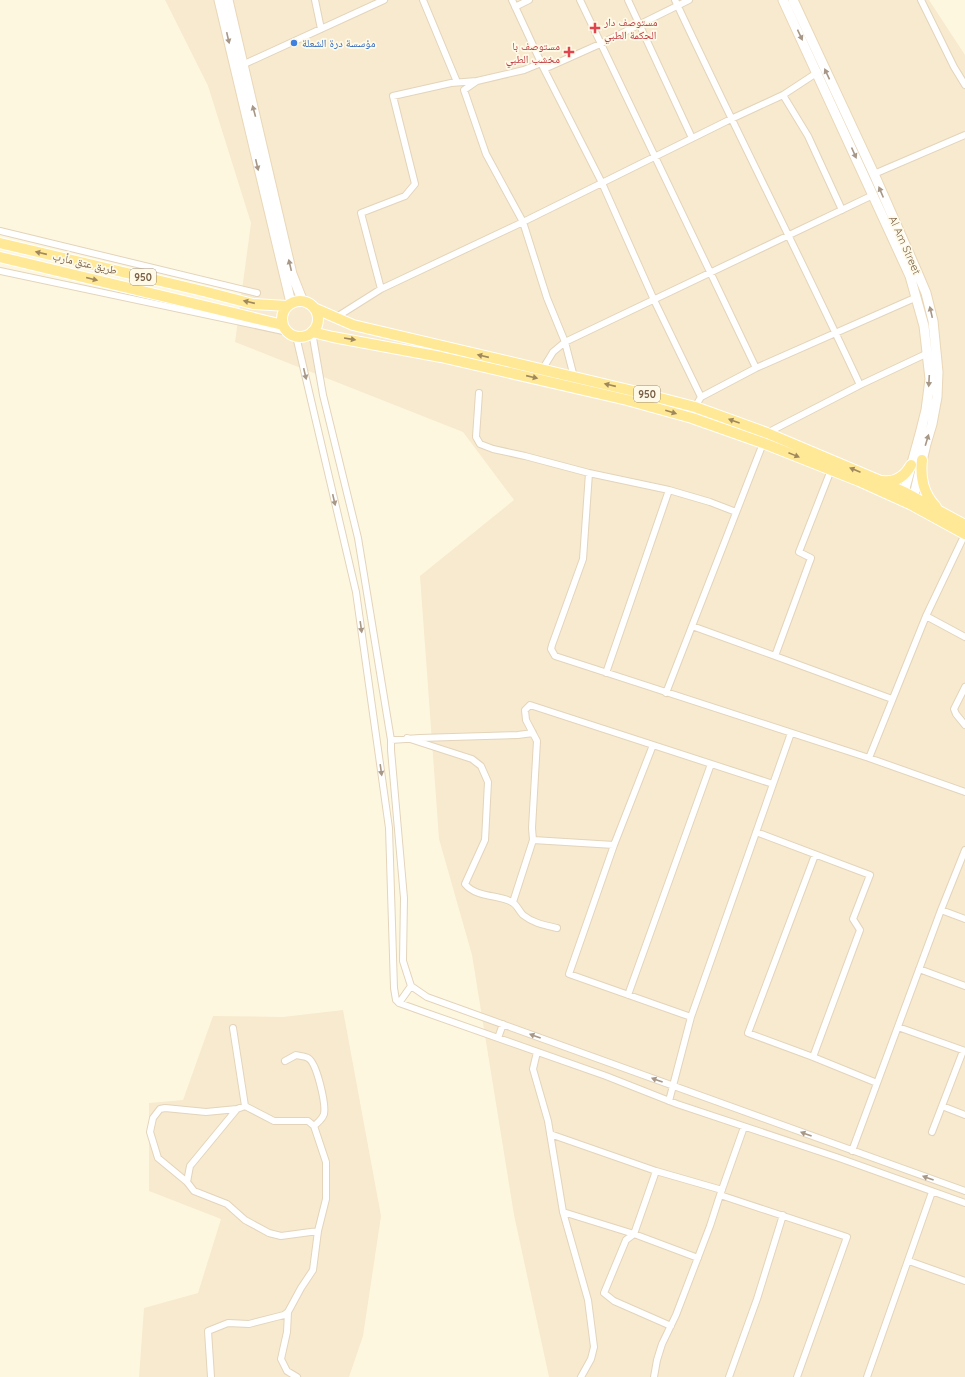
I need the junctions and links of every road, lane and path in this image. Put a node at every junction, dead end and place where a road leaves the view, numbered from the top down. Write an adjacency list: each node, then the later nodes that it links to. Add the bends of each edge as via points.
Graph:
1 (219, 0): 19 (main road, one-way to 19)
2 (228, 0): 19 (main road)
3 (315, 0): 17 (street)
4 (384, 0): 17 (street)
5 (423, 0): 23 (street)
6 (512, 0): 15 (street)
7 (529, 0): 15 (street)
8 (580, 0): 18 (street)
9 (628, 0): 16 (street)
10 (689, 0): 14 (street)
11 (783, 0): 21 (main road, Al Am Street, one-way to 21)
12 (793, 0): 30 (main road, Al Am Street, one-way to 12)
13 (921, 0): 24 (street)
14 (676, 3): 16 (street); 26 (street)
15 (515, 7): 20 (street)
16 (640, 25): 18 (street); 28 (street)
17 (321, 29): 19 (street)
18 (600, 44): 20 (street); 29 (street)
19 (239, 66): 45 (main road, one-way to 19, via 292,274); 46 (main road, one-way to 46)
20 (543, 66): 22 (street); 31 (street)
21 (818, 72): 25 (street); 32 (main road, Al Am Street, one-way to 32)
22 (477, 81): 23 (street); 34 (street, via 464,90 486,154)
23 (457, 82): 41 (street, via 393,96 415,184 405,196 361,213)
24 (965, 86)
25 (783, 95): 26 (street); 33 (street, via 808,136)
26 (731, 119): 28 (street); 36 (street)
27 (965, 135): 30 (street)
28 (692, 138): 29 (street)
29 (654, 157): 31 (street); 40 (street)
30 (874, 174): 62 (main road, Al Am Street, one-way to 30, via 937,397 938,372 933,321 926,293)
31 (602, 183): 34 (street); 44 (street)
32 (873, 195): 33 (street); 43 (main road, Al Am Street)
33 (842, 210): 36 (street)
34 (523, 222): 41 (street); 52 (street)
35 (0, 231): 42 (street)
36 (788, 236): 40 (street); 51 (street)
37 (0, 243): 46 (main road, طريق عتق مأرب / 950, one-way to 37, via 254,304)
38 (0, 257): 49 (main road, طريق عتق مأرب / 950, one-way to 49)
39 (0, 270): 49 (street)
40 (710, 273): 44 (street); 54 (street)
41 (381, 289): 48 (street)
42 (257, 293)
43 (917, 297): 51 (street); 53 (main road, Al Am Street)
44 (654, 300): 52 (street); 59 (street)
45 (303, 302): 46 (main road); 47 (main road)
46 (289, 304): 49 (main road, via 283,313)
47 (314, 308): 48 (main road, 950 / 950); 50 (main road, via 317,320)
48 (335, 318): 55 (main road, 950 / 950, one-way to 48, via 353,325)
49 (289, 331): 50 (main road, via 304,336); 89 (street, one-way to 89, via 356,592)
50 (312, 332): 56 (main road, 950, one-way to 56); 86 (street, via 323,395 358,538)
51 (836, 333): 54 (street); 57 (street)
52 (565, 342): 55 (street, via 553,352); 56 (street)
53 (928, 352): 57 (street); 63 (main road, Al Am Street, one-way to 63, via 930,379 926,410)
54 (756, 368): 59 (street)
55 (542, 370): 56 (main road, 950 / 950)
56 (573, 382): 60 (main road, 950 / 950, one-way to 56); 61 (main road, 950, one-way to 61)
57 (860, 385): 61 (street)
58 (479, 393): 65 (street, via 476,437 480,444)
59 (701, 396): 60 (street)
60 (695, 407): 61 (main road, 950 / 950, one-way to 60)
61 (765, 438): 64 (main road, 950, one-way to 64); 66 (main road, 950 / 950, one-way to 61); 71 (street)
62 (922, 460): 69 (main road, Al Am Street); 70 (main road, via 924,488 930,501)
63 (911, 465): 66 (main road, via 904,475 893,481); 68 (main road, Al Am Street)
64 (831, 470): 68 (main road, 950); 77 (street, via 799,552 810,558)
65 (589, 473): 67 (street); 78 (street, via 583,558 551,649 555,656)
66 (876, 479): 68 (main road, 950 / 950)
67 (669, 490): 71 (street); 78 (street)
68 (903, 496): 69 (main road, 950 / 950)
69 (913, 501): 70 (main road, 950 / 950); 73 (main road, 950)
70 (941, 511): 72 (main road, 950 / 950)
71 (736, 512): 75 (street)
72 (965, 525)
73 (965, 534): 74 (street)
74 (926, 616): 76 (street); 81 (street)
75 (692, 626): 77 (street); 80 (street)
76 (965, 637)
77 (775, 656): 81 (street)
78 (606, 673): 80 (street)
79 (965, 687): 82 (street, via 954,708)
80 (666, 693): 84 (street)
81 (892, 700): 90 (street)
82 (965, 725)
83 (532, 733): 85 (street); 87 (street, via 525,710 530,705); 95 (street, via 537,741)
84 (792, 733): 90 (street); 92 (street)
85 (407, 738): 86 (street); 99 (street, via 472,759 481,766 488,782 485,840 465,884 480,894)
86 (391, 740): 88 (street)
87 (653, 745): 91 (street); 96 (street)
88 (391, 750): 89 (street); 104 (street, via 404,898 403,961)
89 (379, 751): 107 (street, one-way to 107, via 389,828 394,988)
90 (869, 758): 93 (street)
91 (711, 764): 92 (street); 106 (street)
92 (773, 784): 94 (street)
93 (965, 792)
94 (756, 832): 98 (street); 108 (street)
95 (533, 840): 96 (street); 99 (street)
96 (614, 845): 106 (street, via 569,974)
97 (965, 850): 100 (street)
98 (815, 854): 115 (street, via 870,875 853,919 860,930); 115 (street, via 748,1033)
99 (513, 902): 102 (street, via 522,914 535,923)
100 (940, 910): 101 (street); 103 (street)
101 (965, 918)
102 (557, 928)
103 (919, 969): 105 (street); 110 (street)
104 (411, 986): 107 (street); 109 (street, via 428,996)
105 (965, 986)
106 (628, 995): 108 (street)
107 (399, 1003): 112 (street)
108 (691, 1017): 120 (street)
109 (503, 1024): 112 (street); 117 (street, one-way to 109)
110 (898, 1027): 113 (street); 119 (street)
111 (233, 1028): 122 (street)
112 (498, 1038): 114 (street)
113 (964, 1051): 123 (street)
114 (537, 1052): 118 (street); 129 (street, via 533,1068)
115 (813, 1057): 119 (street)
116 (285, 1061): 126 (street, via 296,1055 308,1058 315,1066 324,1102 324,1114)
117 (611, 1063): 118 (street); 120 (street, one-way to 117)
118 (606, 1076): 121 (street)
119 (877, 1083): 130 (street)
120 (672, 1085): 121 (street); 130 (street, one-way to 120)
121 (669, 1101): 127 (street)
122 (245, 1106): 124 (street); 126 (street, via 274,1121 308,1122)
123 (942, 1106): 125 (street); 128 (street)
124 (237, 1109): 133 (street, via 190,1166); 133 (street, via 206,1112 165,1108 160,1109 153,1118 150,1132 158,1158)
125 (965, 1115)
126 (314, 1126): 140 (street, via 326,1162 326,1199)
127 (744, 1127): 131 (street); 136 (street)
128 (932, 1132)
129 (550, 1134): 132 (street); 138 (street)
130 (855, 1152): 131 (street); 134 (street, one-way to 130)
131 (856, 1164): 135 (street)
132 (656, 1171): 136 (street); 141 (street)
133 (187, 1182): 140 (street, via 194,1191 227,1204 245,1220 269,1233 281,1236)
134 (965, 1191)
135 (932, 1192): 137 (street); 143 (street)
136 (721, 1193): 139 (street); 142 (street)
137 (965, 1203)
138 (563, 1212): 141 (street); 149 (street, via 588,1300 594,1347 591,1359)
139 (783, 1215): 151 (street); 152 (street, via 847,1237)
140 (318, 1231): 145 (street, via 313,1270)
141 (634, 1234): 142 (street); 146 (street, via 626,1240 604,1293 614,1301)
142 (698, 1258): 146 (street)
143 (909, 1261): 144 (street); 153 (street)
144 (965, 1281)
145 (288, 1312): 147 (street, via 249,1324 228,1323 208,1331); 148 (street, via 281,1359 288,1371)
146 (671, 1326): 150 (street, via 657,1360)
147 (211, 1377)
148 (297, 1377)
149 (581, 1377)
150 (654, 1377)
151 (729, 1377)
152 (796, 1377)
153 (867, 1377)

